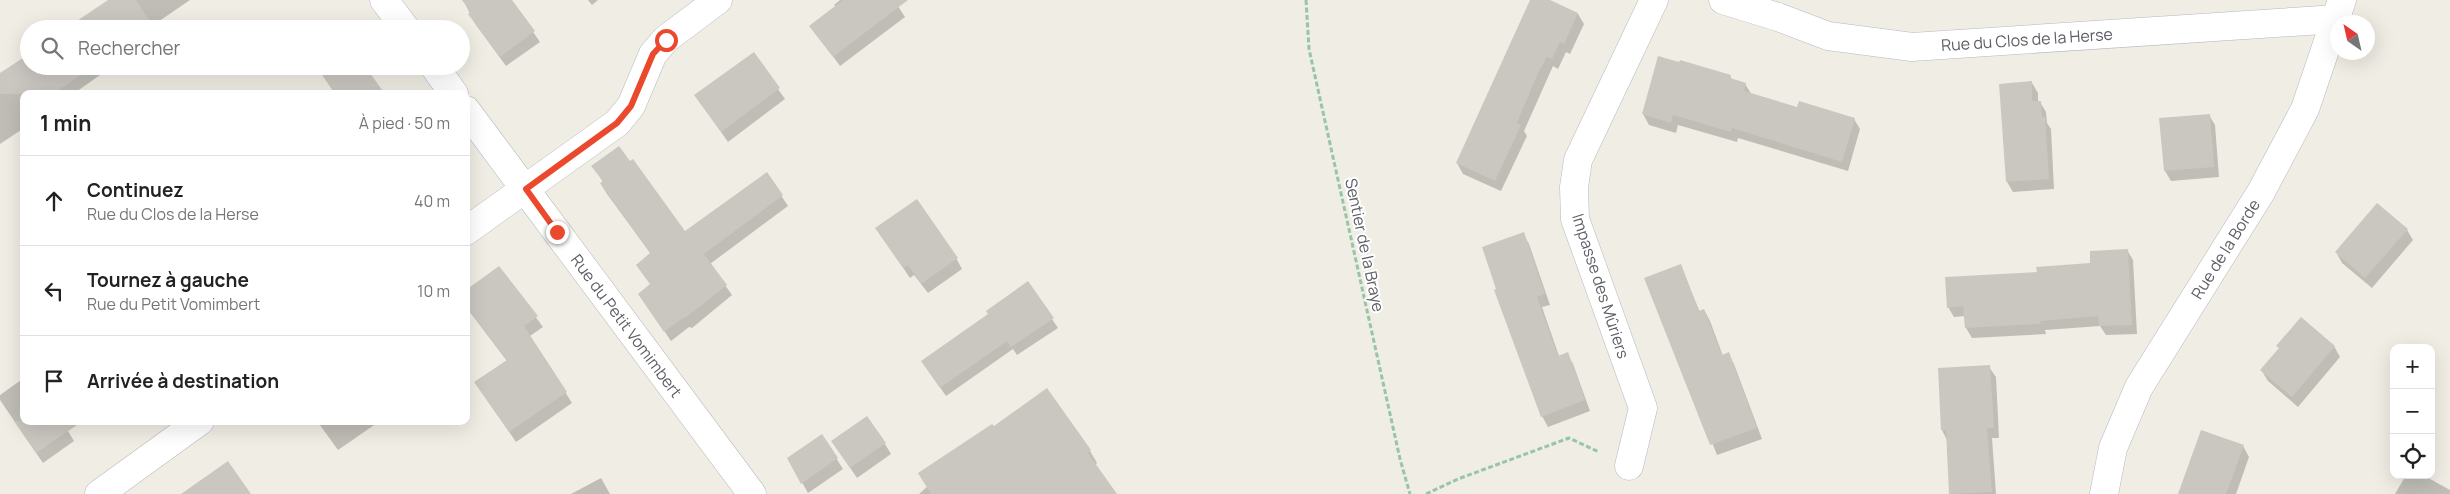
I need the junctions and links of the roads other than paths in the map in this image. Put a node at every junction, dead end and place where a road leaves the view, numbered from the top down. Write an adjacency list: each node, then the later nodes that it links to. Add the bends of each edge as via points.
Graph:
1 (384, 0): 7 (street)
2 (718, 0): 11 (street, via 653,54 631,106 617,123)
3 (1654, 0): 14 (street, Impasse des Mûriers, via 1578,160 1574,187 1575,219 1643,408)
4 (1722, 0): 5 (street, Rue du Clos de la Herse)
5 (1781, 8): 6 (street, Rue du Clos de la Herse, via 1828,36 1912,47)
6 (2340, 10): 17 (street, Rue de la Borde, via 2306,109 2261,192 2139,387 2113,448)
7 (399, 20)
8 (440, 75): 9 (street)
9 (451, 90)
10 (470, 115): 11 (street, Rue du Petit Vomimbert)
11 (526, 189): 12 (street); 16 (street, Rue du Petit Vomimbert)
12 (470, 228)
13 (194, 425): 15 (street)
14 (1629, 466)
15 (99, 494)
16 (752, 494)
17 (2104, 494)

